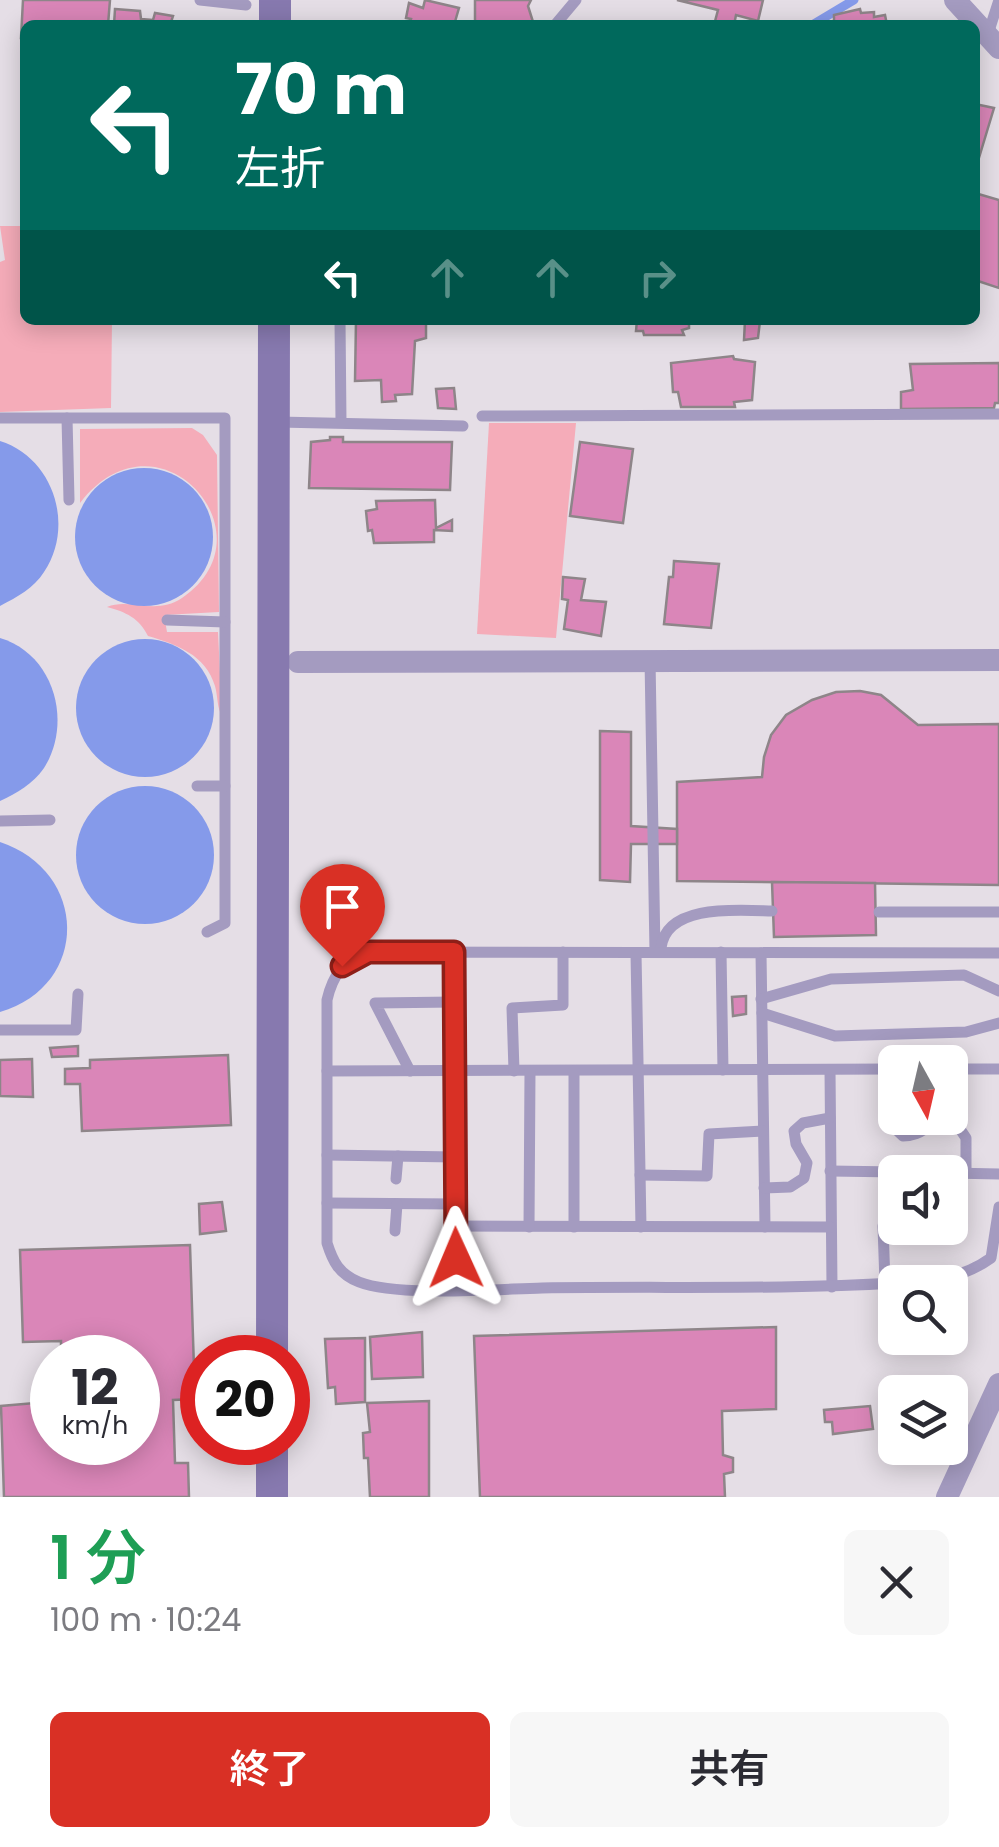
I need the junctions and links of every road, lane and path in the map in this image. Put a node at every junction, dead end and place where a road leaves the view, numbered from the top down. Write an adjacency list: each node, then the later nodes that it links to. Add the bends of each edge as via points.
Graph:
1 (200, 0): 5 (lane)
2 (576, 0): 6 (lane)
3 (956, 0): 7 (street)
4 (999, 0): 8 (lane)
5 (260, 2)
6 (559, 20)
7 (974, 20)
8 (993, 41)
9 (274, 325): 15 (street)
10 (340, 325): 16 (lane)
11 (999, 414): 12 (lane)
12 (482, 416)
13 (0, 418): 14 (lane)
14 (67, 418): 18 (lane); 20 (lane, via 226,418)
15 (274, 422): 16 (lane); 86 (street)
16 (341, 422): 17 (lane)
17 (463, 426)
18 (69, 500)
19 (166, 620): 20 (lane)
20 (225, 622): 25 (lane)
21 (650, 659): 22 (street); 23 (street); 34 (lane)
22 (999, 660)
23 (298, 662)
24 (197, 786): 25 (lane)
25 (225, 786): 31 (lane, via 225,923)
26 (50, 820): 27 (lane)
27 (0, 821)
28 (772, 911): 34 (lane, via 677,921)
29 (879, 912): 30 (lane)
30 (999, 912)
31 (207, 932)
32 (454, 952): 33 (lane); 42 (lane); 53 (lane, via 368,952 342,966 327,1000)
33 (564, 952): 36 (lane); 56 (lane, via 563,1005 512,1008)
34 (658, 952): 35 (lane); 36 (lane)
35 (721, 952): 37 (lane); 47 (lane)
36 (636, 953): 46 (lane)
37 (761, 953): 38 (lane); 41 (lane)
38 (999, 953)
39 (999, 991): 41 (lane, via 964,975 831,979)
40 (78, 994): 45 (lane, via 76,1030)
41 (761, 998): 43 (lane)
42 (454, 1002): 54 (lane, via 375,1003); 55 (lane)
43 (762, 1013): 44 (lane, via 835,1036 966,1032); 48 (lane)
44 (999, 1023)
45 (0, 1030)
46 (639, 1070): 47 (lane); 58 (lane); 68 (lane)
47 (723, 1070): 48 (lane)
48 (762, 1070): 49 (lane); 60 (lane)
49 (830, 1070): 50 (lane); 59 (lane)
50 (878, 1070)
51 (968, 1070): 52 (lane)
52 (999, 1070)
53 (327, 1071): 54 (lane); 61 (lane)
54 (410, 1071): 55 (lane)
55 (454, 1071): 56 (lane); 63 (lane)
56 (514, 1071): 57 (lane)
57 (530, 1071): 58 (lane); 76 (lane)
58 (574, 1071): 77 (lane)
59 (830, 1118): 64 (lane); 70 (lane, via 794,1131 807,1163 804,1178 790,1187)
60 (763, 1131): 68 (lane, via 709,1134 708,1176); 70 (lane)
61 (327, 1156): 62 (lane); 71 (lane)
62 (398, 1156): 63 (lane); 69 (lane)
63 (455, 1157): 73 (lane)
64 (830, 1172): 65 (lane); 80 (lane)
65 (878, 1172)
66 (968, 1174): 67 (lane)
67 (999, 1174)
68 (640, 1175): 78 (lane)
69 (396, 1178)
70 (764, 1188): 79 (lane)
71 (326, 1203): 72 (lane); 85 (lane, via 326,1243 346,1275 384,1288)
72 (397, 1204): 73 (lane); 81 (lane)
73 (455, 1204): 75 (lane)
74 (999, 1207): 82 (lane, via 991,1258)
75 (456, 1226): 76 (lane); 85 (lane)
76 (530, 1226): 77 (lane)
77 (574, 1226): 78 (lane)
78 (641, 1227): 79 (lane)
79 (765, 1227): 80 (lane)
80 (830, 1227): 84 (lane)
81 (396, 1231)
82 (968, 1272)
83 (878, 1284): 84 (lane)
84 (832, 1287): 85 (lane)
85 (456, 1289)
86 (272, 1335)
87 (999, 1384): 90 (street)
88 (272, 1465): 89 (street)
89 (272, 1497)
90 (947, 1497)

